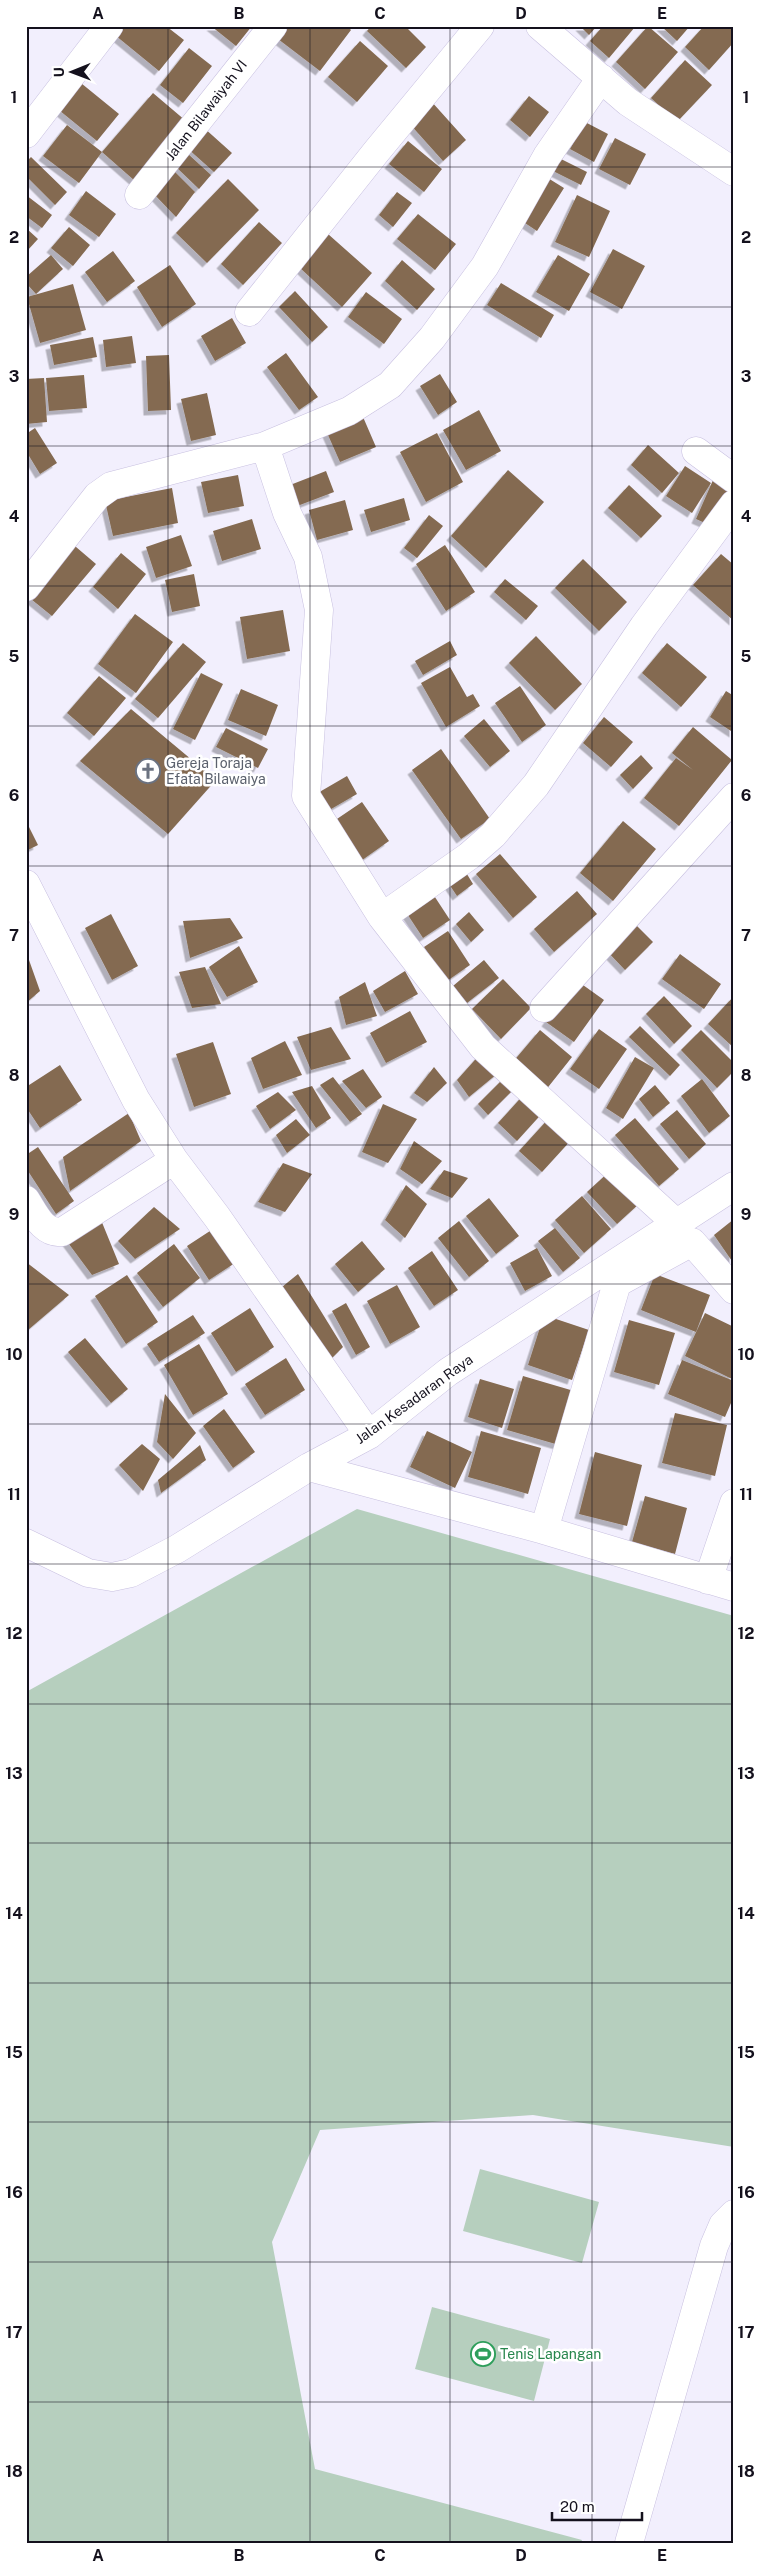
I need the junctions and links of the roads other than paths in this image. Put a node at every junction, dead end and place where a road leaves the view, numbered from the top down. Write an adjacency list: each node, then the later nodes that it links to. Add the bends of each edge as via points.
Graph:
1 (109, 26): 6 (street)
2 (273, 26): 8 (street, Jalan Bilawaiyah VI)
3 (480, 26): 9 (street)
4 (540, 26): 5 (street)
5 (601, 78): 7 (street, via 628,102); 10 (street, via 547,156 485,266 405,370 390,385 349,411)
6 (26, 134)
7 (734, 172)
8 (139, 195)
9 (249, 312)
10 (265, 446): 14 (street, via 111,486 97,496); 17 (street, via 288,513 308,557 319,610 306,796)
11 (696, 451): 12 (street)
12 (734, 479)
13 (734, 504): 17 (street, via 644,626 530,792 493,835 469,856)
14 (26, 587)
15 (734, 797): 18 (street)
16 (26, 884): 19 (street, via 136,1100)
17 (382, 918): 22 (street, via 483,1047)
18 (544, 1008)
19 (174, 1160): 21 (street, via 62,1232 54,1233 46,1228); 24 (street)
20 (734, 1186): 22 (street, Jalan Kesadaran Raya)
21 (26, 1200)
22 (676, 1223): 24 (street, Jalan Kesadaran Raya, via 448,1372)
23 (734, 1290): 27 (street, via 692,1242 617,1283)
24 (369, 1435): 25 (street, Jalan Kesadaran Raya)
25 (309, 1468): 27 (street); 28 (street, Jalan Kesadaran Raya, via 177,1549 131,1573 112,1577 88,1573)
26 (734, 1503): 29 (street)
27 (544, 1530): 29 (street)
28 (26, 1542)
29 (708, 1580): 30 (street)
30 (734, 1587)
31 (734, 2214): 32 (street, via 723,2225 714,2246)
32 (629, 2543)

